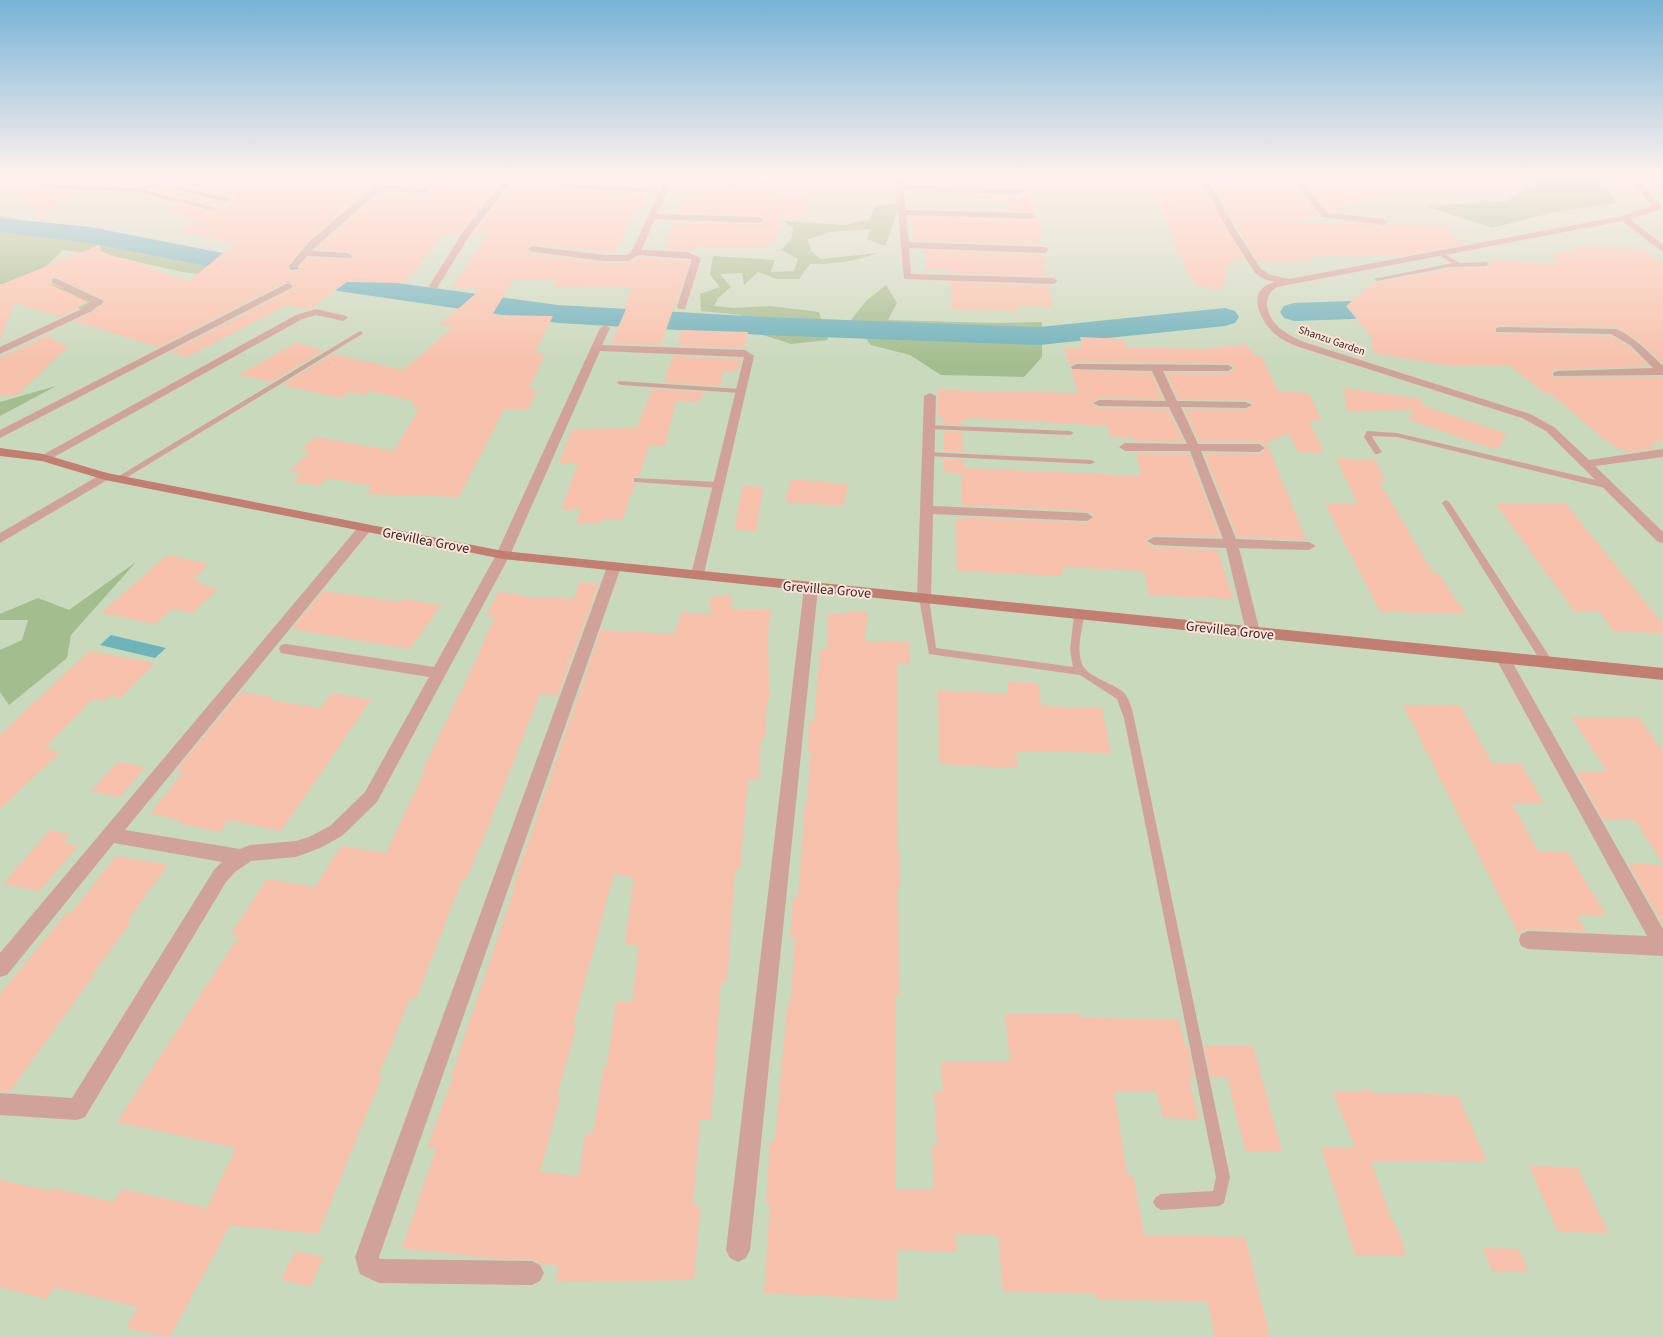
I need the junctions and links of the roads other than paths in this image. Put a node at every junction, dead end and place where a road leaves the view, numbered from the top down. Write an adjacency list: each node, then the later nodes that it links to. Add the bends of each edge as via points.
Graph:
1 (319, 238): 13 (street)
2 (463, 238): 24 (street)
3 (643, 238): 12 (street)
4 (904, 238): 8 (street)
5 (1237, 238): 22 (street, via 1262,276)
6 (1519, 238): 14 (street, Shanzu Garden)
7 (1650, 238): 10 (street)
8 (905, 245): 11 (street); 20 (street, via 907,277)
9 (532, 249): 12 (street, via 618,259 629,258)
10 (1663, 249)
11 (1045, 250)
12 (636, 252): 25 (street, via 697,258)
13 (304, 253): 15 (street); 18 (street)
14 (1439, 254): 16 (lane); 22 (street, Shanzu Garden)
15 (348, 256)
16 (1458, 264): 17 (lane); 19 (lane)
17 (1486, 264)
18 (294, 266)
19 (1377, 279)
20 (1053, 280)
21 (55, 281): 31 (street, via 99,301)
22 (1291, 281): 55 (street, Shanzu Garden, via 1274,285 1265,291 1262,298 1263,312 1281,334 1303,345 1526,416 1550,429)
23 (288, 286): 45 (street)
24 (434, 286)
25 (682, 307)
26 (343, 318): 53 (street, via 316,312 299,316)
27 (605, 328): 30 (street)
28 (1500, 330): 35 (street, via 1621,334)
29 (360, 333): 56 (lane)
30 (596, 348): 38 (street, via 747,354); 69 (street)
31 (0, 351)
32 (1076, 367): 33 (street)
33 (1156, 368): 34 (street); 41 (street)
34 (1228, 368)
35 (1662, 372): 36 (street)
36 (1558, 374)
37 (621, 383): 38 (lane)
38 (740, 391): 58 (street)
39 (930, 396): 43 (street)
40 (1099, 403): 41 (street)
41 (1174, 404): 42 (street); 47 (street)
42 (1246, 405)
43 (930, 426): 44 (lane); 52 (street)
44 (1070, 434)
45 (0, 435)
46 (1125, 447): 47 (street)
47 (1194, 447): 48 (street); 67 (street)
48 (1259, 448)
49 (0, 452): 53 (street, Grevillea Grove)
50 (1378, 452): 59 (lane, via 1368,437 1370,433 1397,435)
51 (1663, 453): 55 (street)
52 (929, 454): 54 (lane); 61 (street)
53 (43, 458): 56 (street, Grevillea Grove)
54 (1090, 462)
55 (1587, 464): 59 (street, Shanzu Garden)
56 (112, 477): 63 (street, Grevillea Grove); 64 (street)
57 (637, 480): 58 (lane)
58 (718, 485): 71 (street)
59 (1609, 486): 65 (street, Shanzu Garden)
60 (1446, 503): 78 (lane)
61 (926, 510): 62 (street); 73 (street)
62 (1087, 517)
63 (366, 528): 69 (street, Grevillea Grove); 82 (street)
64 (0, 539)
65 (1663, 539)
66 (1154, 540): 67 (street)
67 (1231, 543): 68 (street); 75 (street)
68 (1309, 546)
69 (503, 556): 70 (street, Grevillea Grove); 80 (street)
70 (614, 567): 71 (street, Grevillea Grove); 90 (street, via 367,1258 368,1266 379,1271)
71 (698, 575): 72 (street, Grevillea Grove)
72 (811, 588): 73 (street, Grevillea Grove); 89 (street)
73 (924, 598): 74 (street, Grevillea Grove); 79 (lane, via 932,650)
74 (1079, 615): 75 (street, Grevillea Grove); 79 (lane, via 1075,650 1076,664)
75 (1252, 632): 77 (street, Grevillea Grove)
76 (286, 648): 80 (street)
77 (1502, 657): 78 (street, Grevillea Grove); 85 (street)
78 (1547, 662): 81 (street, Grevillea Grove)
79 (1083, 672): 88 (lane, via 1122,698 1129,718 1223,1177 1219,1198)
80 (439, 673): 83 (street, via 378,785 358,812 336,831 314,843 296,849 250,853)
81 (1663, 674)
82 (110, 835): 83 (street); 86 (street)
83 (241, 857): 87 (street, via 220,876 77,1109)
84 (1528, 940): 85 (street)
85 (1663, 947)
86 (0, 968)
87 (0, 1104)
88 (1161, 1202)
89 (738, 1250)
90 (532, 1273)

